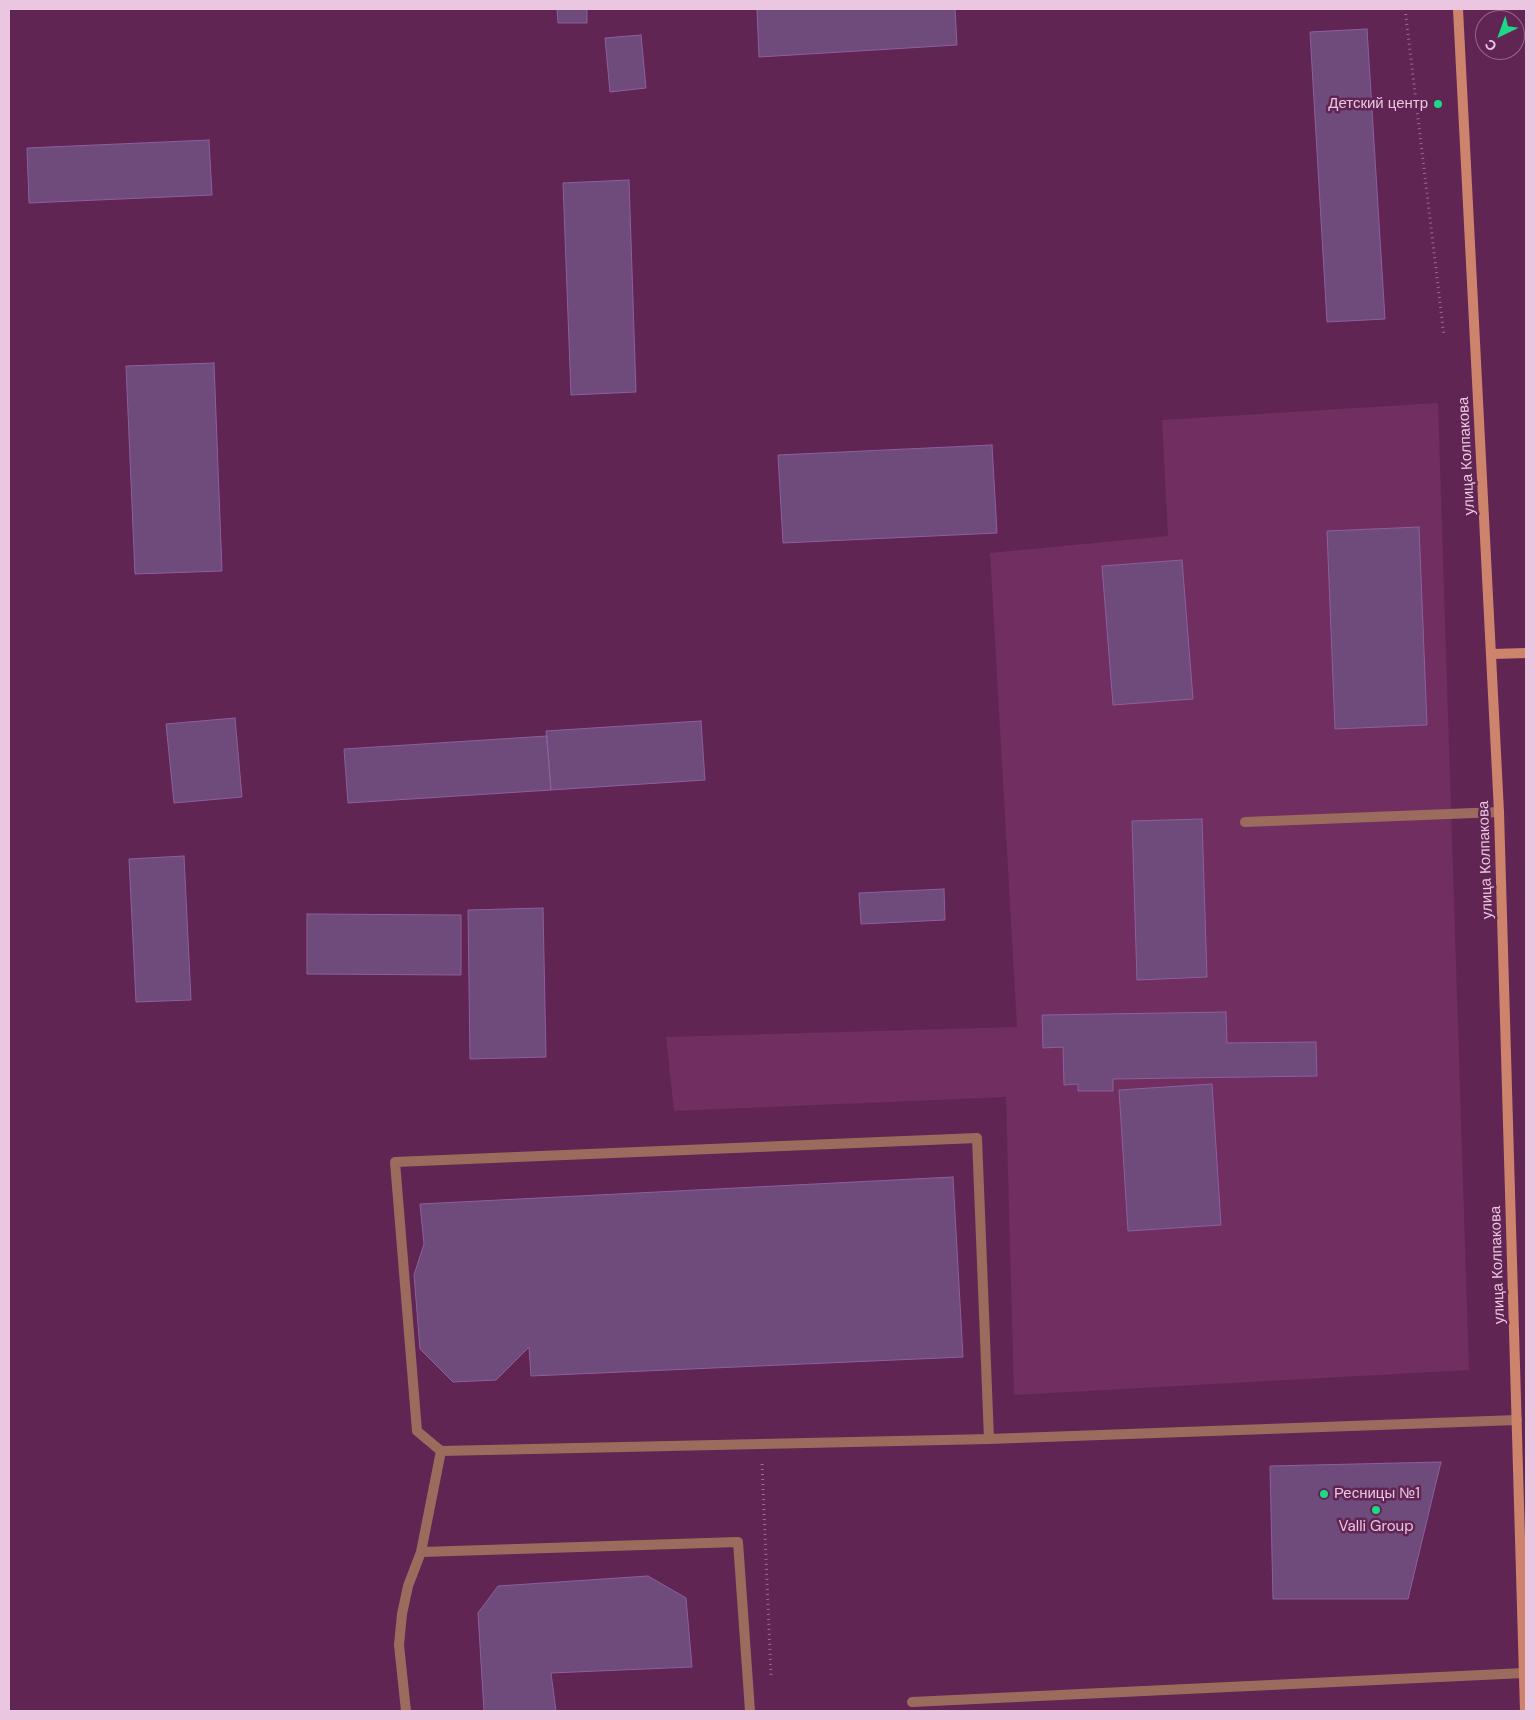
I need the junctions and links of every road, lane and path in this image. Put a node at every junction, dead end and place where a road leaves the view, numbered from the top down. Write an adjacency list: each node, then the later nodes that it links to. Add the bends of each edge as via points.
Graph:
1 (1405, 9): 3 (path)
2 (1458, 9): 5 (street, улица Колпакова)
3 (1444, 336)
4 (1526, 653): 5 (street)
5 (1492, 654): 6 (street, улица Колпакова)
6 (1499, 812): 7 (lane); 8 (street, улица Колпакова)
7 (1246, 822)
8 (1517, 1420): 9 (lane); 13 (street, улица Колпакова)
9 (989, 1439): 10 (lane); 11 (lane, via 977,1138 395,1162 417,1431)
10 (761, 1444): 11 (lane); 14 (path)
11 (441, 1451): 12 (lane)
12 (421, 1552): 16 (lane, via 408,1586 399,1645); 17 (lane, via 738,1542)
13 (1524, 1673): 15 (lane); 18 (street, улица Колпакова)
14 (772, 1682)
15 (912, 1702)
16 (406, 1711)
17 (750, 1711)
18 (1525, 1711)

